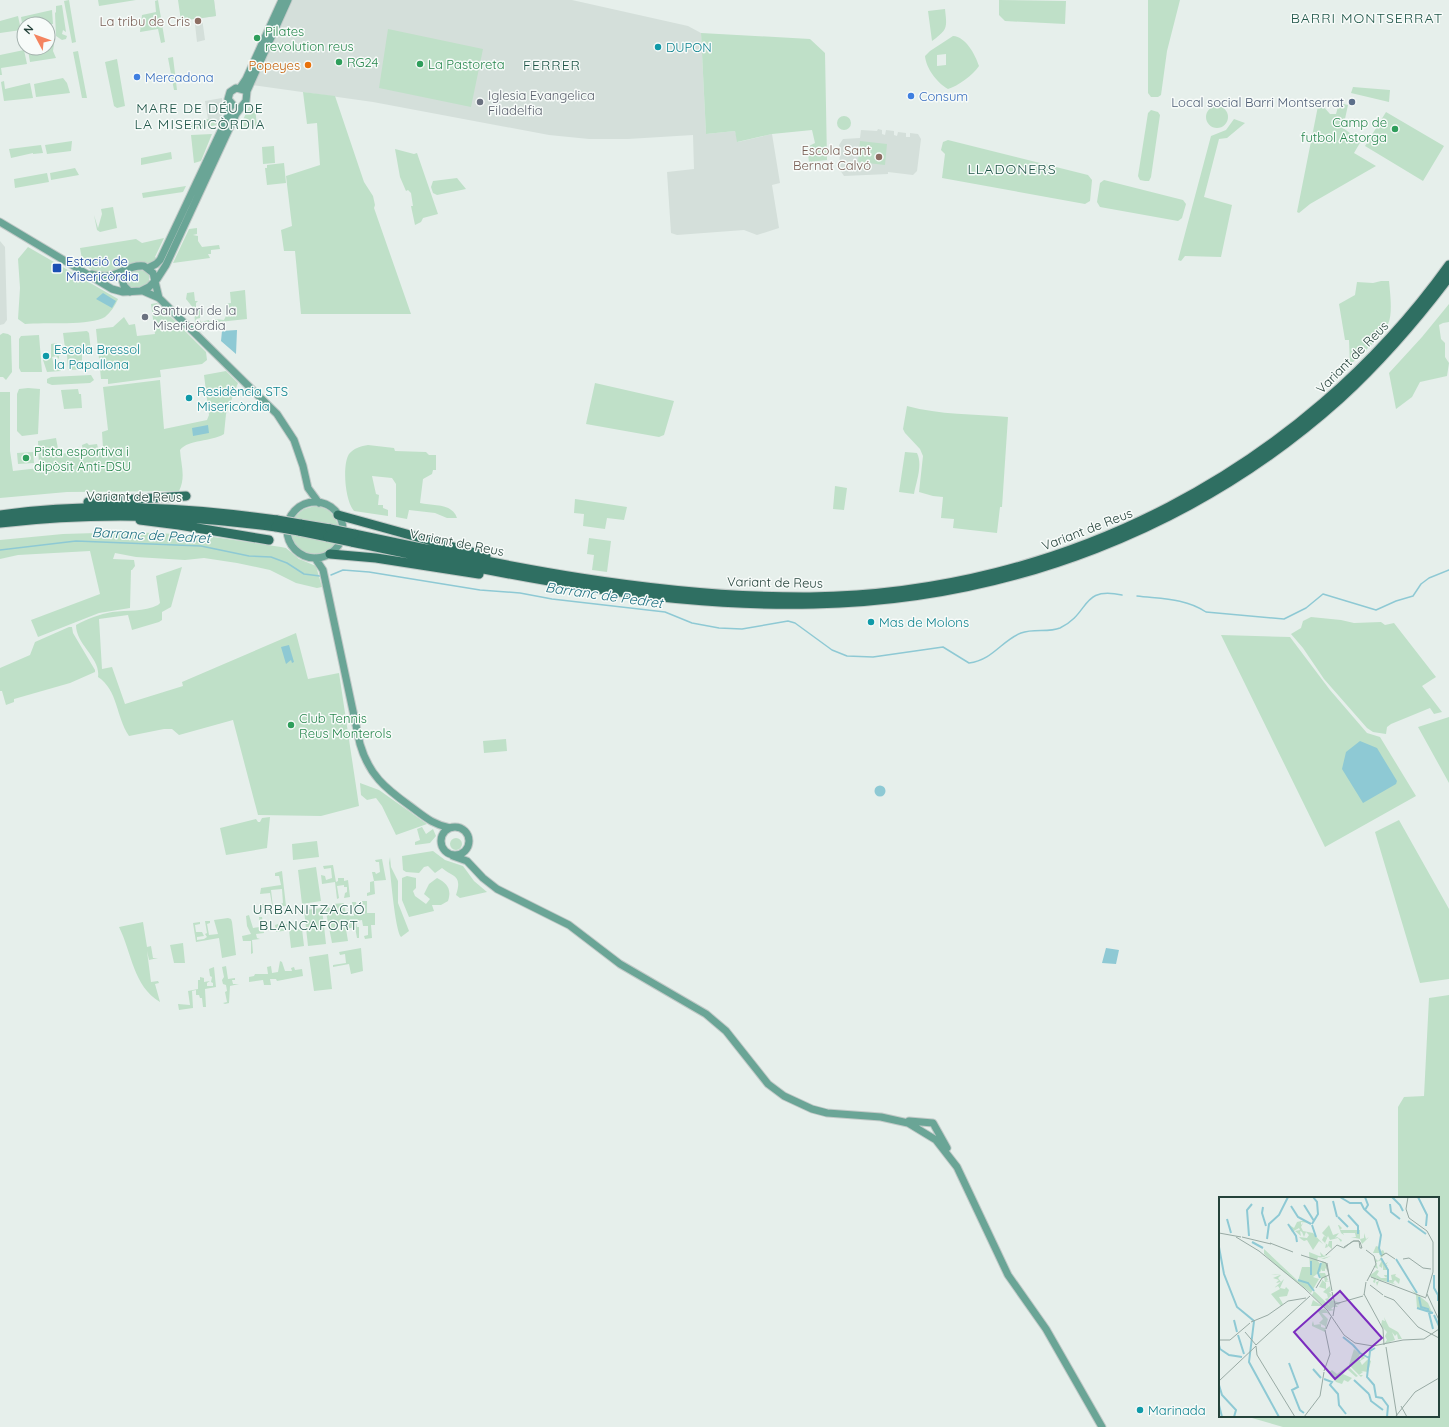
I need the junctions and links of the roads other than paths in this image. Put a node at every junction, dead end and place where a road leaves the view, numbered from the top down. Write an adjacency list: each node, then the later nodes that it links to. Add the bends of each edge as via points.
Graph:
1 (282, 0): 3 (main road)
2 (288, 0): 4 (main road)
3 (240, 88): 4 (main road); 5 (main road, via 234,88 230,92)
4 (246, 95): 6 (main road, via 246,101)
5 (230, 103): 6 (main road); 10 (main road, via 228,116 160,260)
6 (241, 105): 14 (main road, via 166,265)
7 (0, 222): 12 (main road)
8 (1449, 257): 20 (highway)
9 (1449, 265): 20 (highway, Variant de Reus)
10 (148, 268): 11 (main road, via 135,266); 14 (main road, via 153,273)
11 (127, 270): 12 (main road, via 109,276); 17 (main road, via 122,279)
12 (86, 273): 17 (main road, via 112,289)
13 (1449, 278): 19 (highway, Variant de Reus)
14 (154, 282): 16 (main road); 18 (main road)
15 (1449, 285): 19 (highway, via 1442,294)
16 (143, 291): 17 (main road); 18 (main road)
17 (130, 292)
18 (159, 298): 21 (main road, via 277,414 294,440)
19 (1433, 299): 36 (highway, Variant de Reus, via 1397,342 1341,398 1266,458 1229,483 1179,511 1134,534 1084,554 996,581 953,590 866,602 776,604)
20 (1391, 338): 35 (highway, Variant de Reus, via 1336,392 1303,420 1226,476 1132,526 1034,563 952,583 858,595 812,597 732,594)
21 (308, 488): 23 (main road); 24 (main road)
22 (186, 496): 25 (highway, via 124,499)
23 (319, 503): 24 (main road); 26 (main road, via 333,509)
24 (304, 505): 33 (main road, via 289,521 288,537 297,552 305,557)
25 (0, 514): 29 (highway, Variant de Reus, via 119,507 170,508 225,513)
26 (338, 515): 32 (main road, via 343,532 336,548); 35 (highway, via 510,562)
27 (19, 520): 28 (highway, Variant de Reus); 29 (highway, Variant de Reus, via 84,515 170,516); 31 (highway, via 142,520)
28 (0, 523)
29 (276, 523): 30 (highway, Variant de Reus, bridge)
30 (353, 538): 35 (highway, Variant de Reus); 36 (highway, Variant de Reus, via 537,579)
31 (268, 540)
32 (328, 555): 33 (main road); 34 (main road); 36 (highway, via 376,558 601,592)
33 (315, 558): 34 (main road)
34 (323, 570): 37 (main road, via 363,754 375,777 387,790)
35 (611, 583)
36 (661, 596)
37 (434, 824): 38 (main road); 39 (main road)
38 (450, 828): 39 (main road); 40 (main road, via 459,828 467,833 470,841)
39 (442, 838): 41 (main road, via 442,847)
40 (467, 850): 41 (main road); 42 (main road)
41 (453, 856): 42 (main road)
42 (467, 860): 43 (main road, via 497,889 569,925 620,964 706,1014 726,1032 768,1084 784,1096 812,1110)
43 (873, 1117): 44 (main road); 45 (main road); 47 (main road, via 908,1123)
44 (925, 1122): 46 (main road, via 932,1122); 47 (main road, via 922,1125)
45 (903, 1125): 47 (main road); 48 (main road)
46 (936, 1127): 47 (main road, via 934,1133); 48 (main road)
47 (926, 1134): 48 (main road); 49 (main road, via 942,1146)
48 (945, 1151): 49 (main road); 50 (main road)
49 (957, 1167): 50 (main road)
50 (962, 1179): 51 (main road, via 1001,1264 1046,1329)
51 (1102, 1427)

